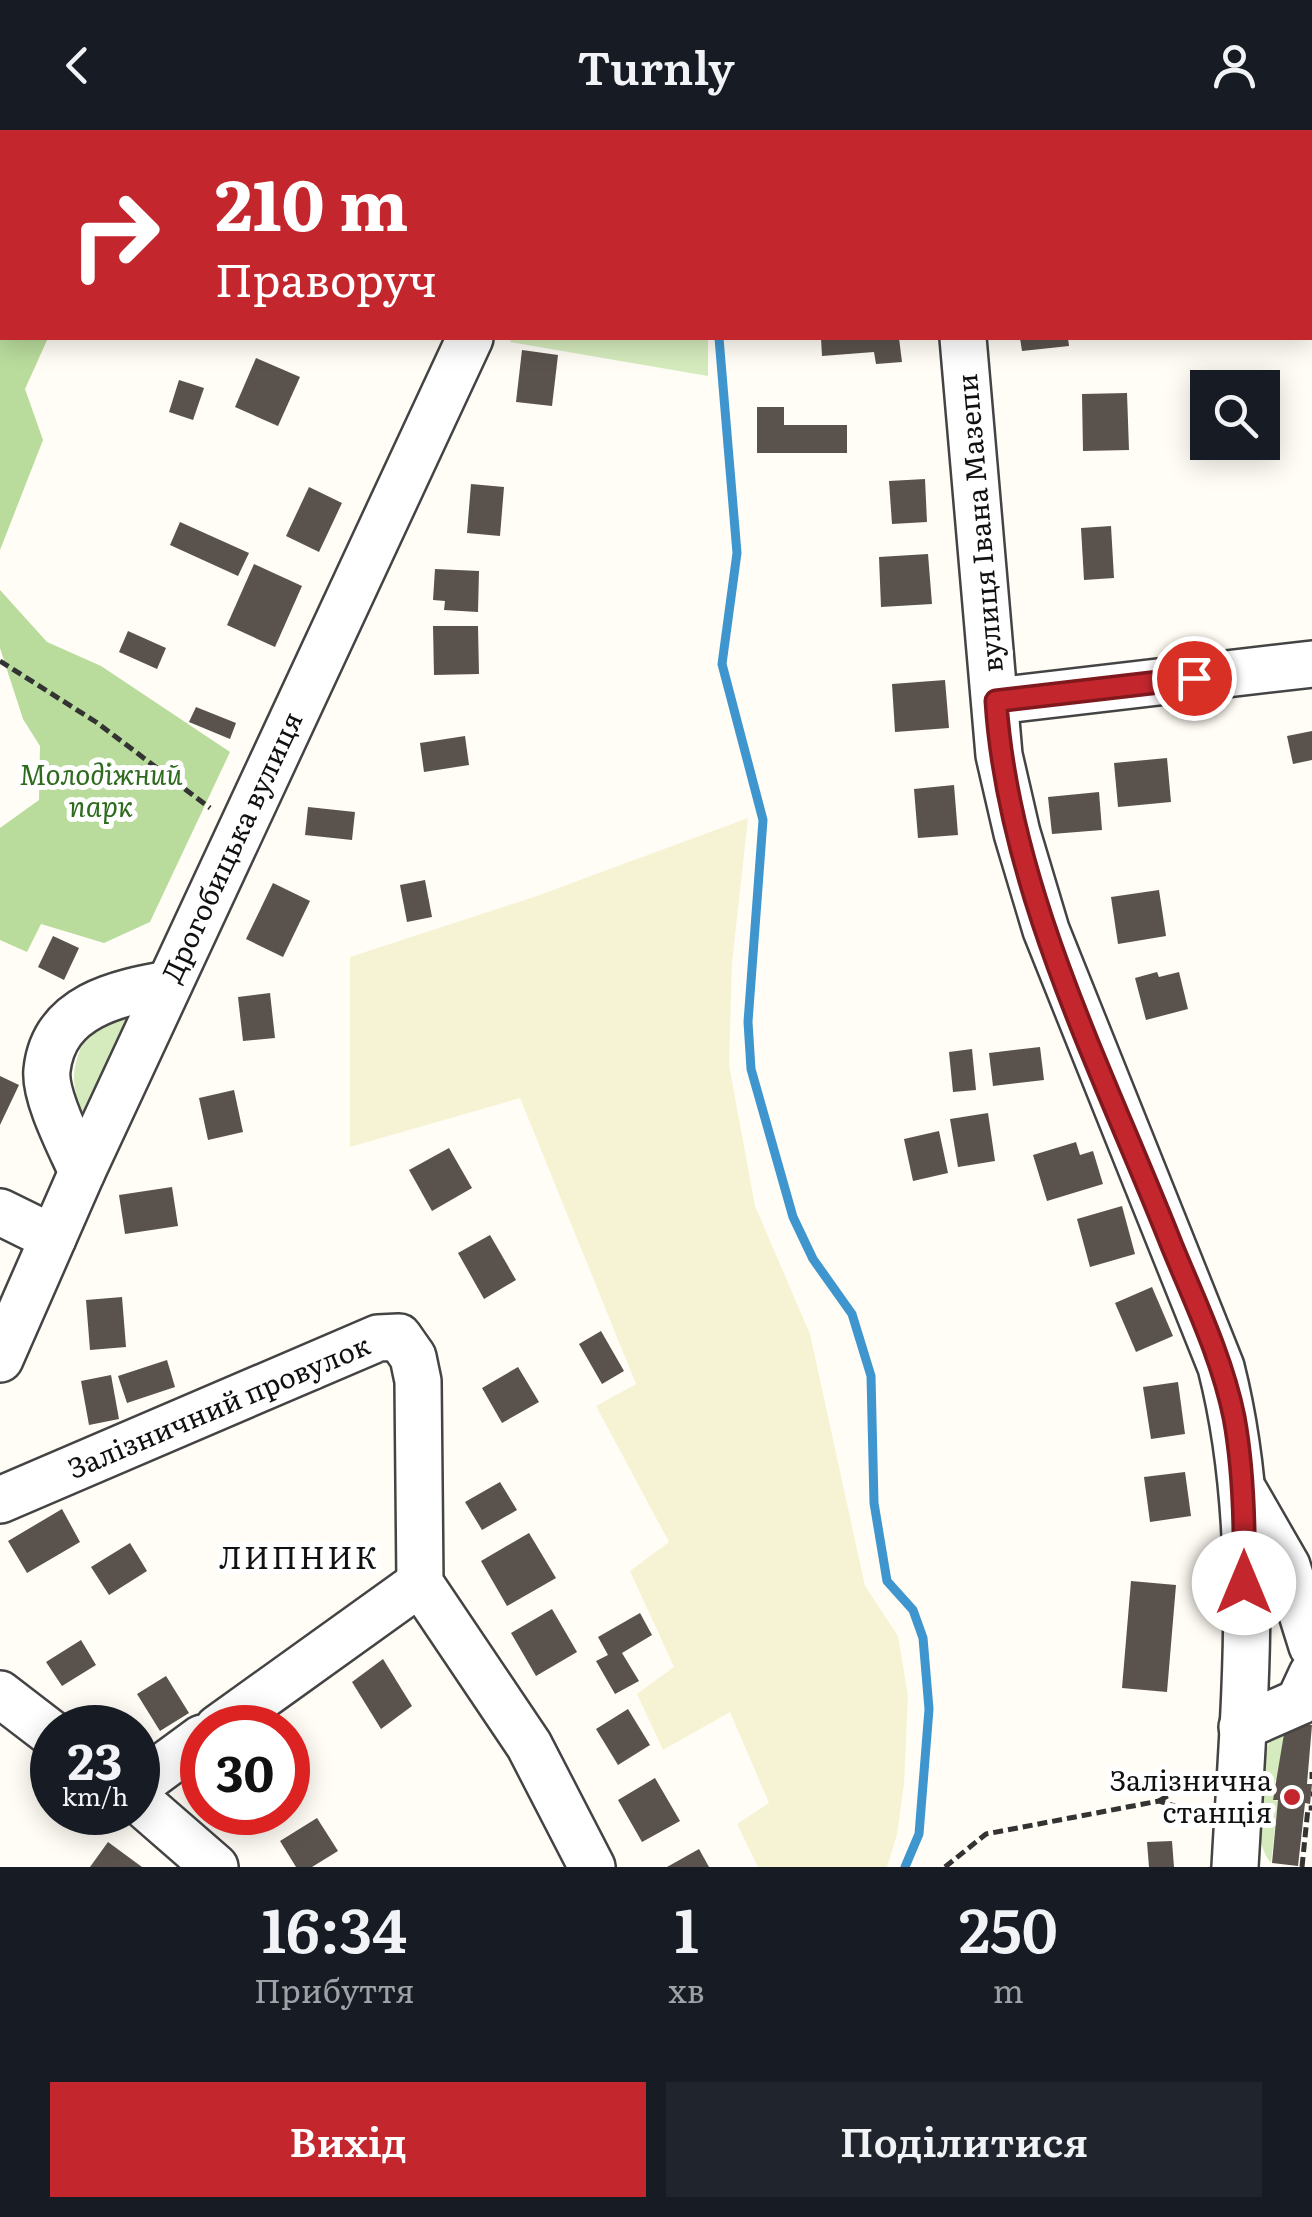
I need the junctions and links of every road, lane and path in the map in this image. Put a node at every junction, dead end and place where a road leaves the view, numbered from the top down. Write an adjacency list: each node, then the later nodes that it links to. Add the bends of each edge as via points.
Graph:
1 (469, 340): 7 (street, Дрогобицька вулиця)
2 (963, 340): 5 (street, вулиця Івана Мазепи)
3 (0, 661): 6 (path, via 96,722)
4 (1312, 664): 5 (street)
5 (996, 701): 13 (street, вулиця Івана Мазепи, via 1006,786 1046,930 1221,1367)
6 (216, 813)
7 (169, 984): 8 (street, Дрогобицька вулиця); 8 (street, via 120,993 76,1012 58,1040 46,1071)
8 (82, 1172): 11 (street, Дрогобицька вулиця)
9 (0, 1212): 11 (street)
10 (0, 1243): 11 (street)
11 (48, 1250): 12 (street, Дрогобицька вулиця)
12 (0, 1359)
13 (1242, 1487): 16 (street, via 1287,1566); 21 (street, вулиця Івана Мазепи)
14 (0, 1500): 15 (street, Залізничний провулок, via 378,1338 399,1338 413,1357 418,1382)
15 (420, 1583): 19 (street); 28 (street, via 529,1745)
16 (1312, 1646)
17 (1312, 1674): 21 (street, via 1299,1702)
18 (0, 1694): 20 (street)
19 (250, 1705)
20 (30, 1717)
21 (1241, 1740): 22 (path); 26 (street, вулиця Івана Мазепи)
22 (1159, 1800): 26 (path); 29 (path, via 986,1834)
23 (1312, 1808): 25 (path)
24 (160, 1819): 27 (street)
25 (1308, 1841): 30 (path)
26 (1236, 1848)
27 (214, 1867)
28 (592, 1867)
29 (945, 1867)
30 (1302, 1867)

